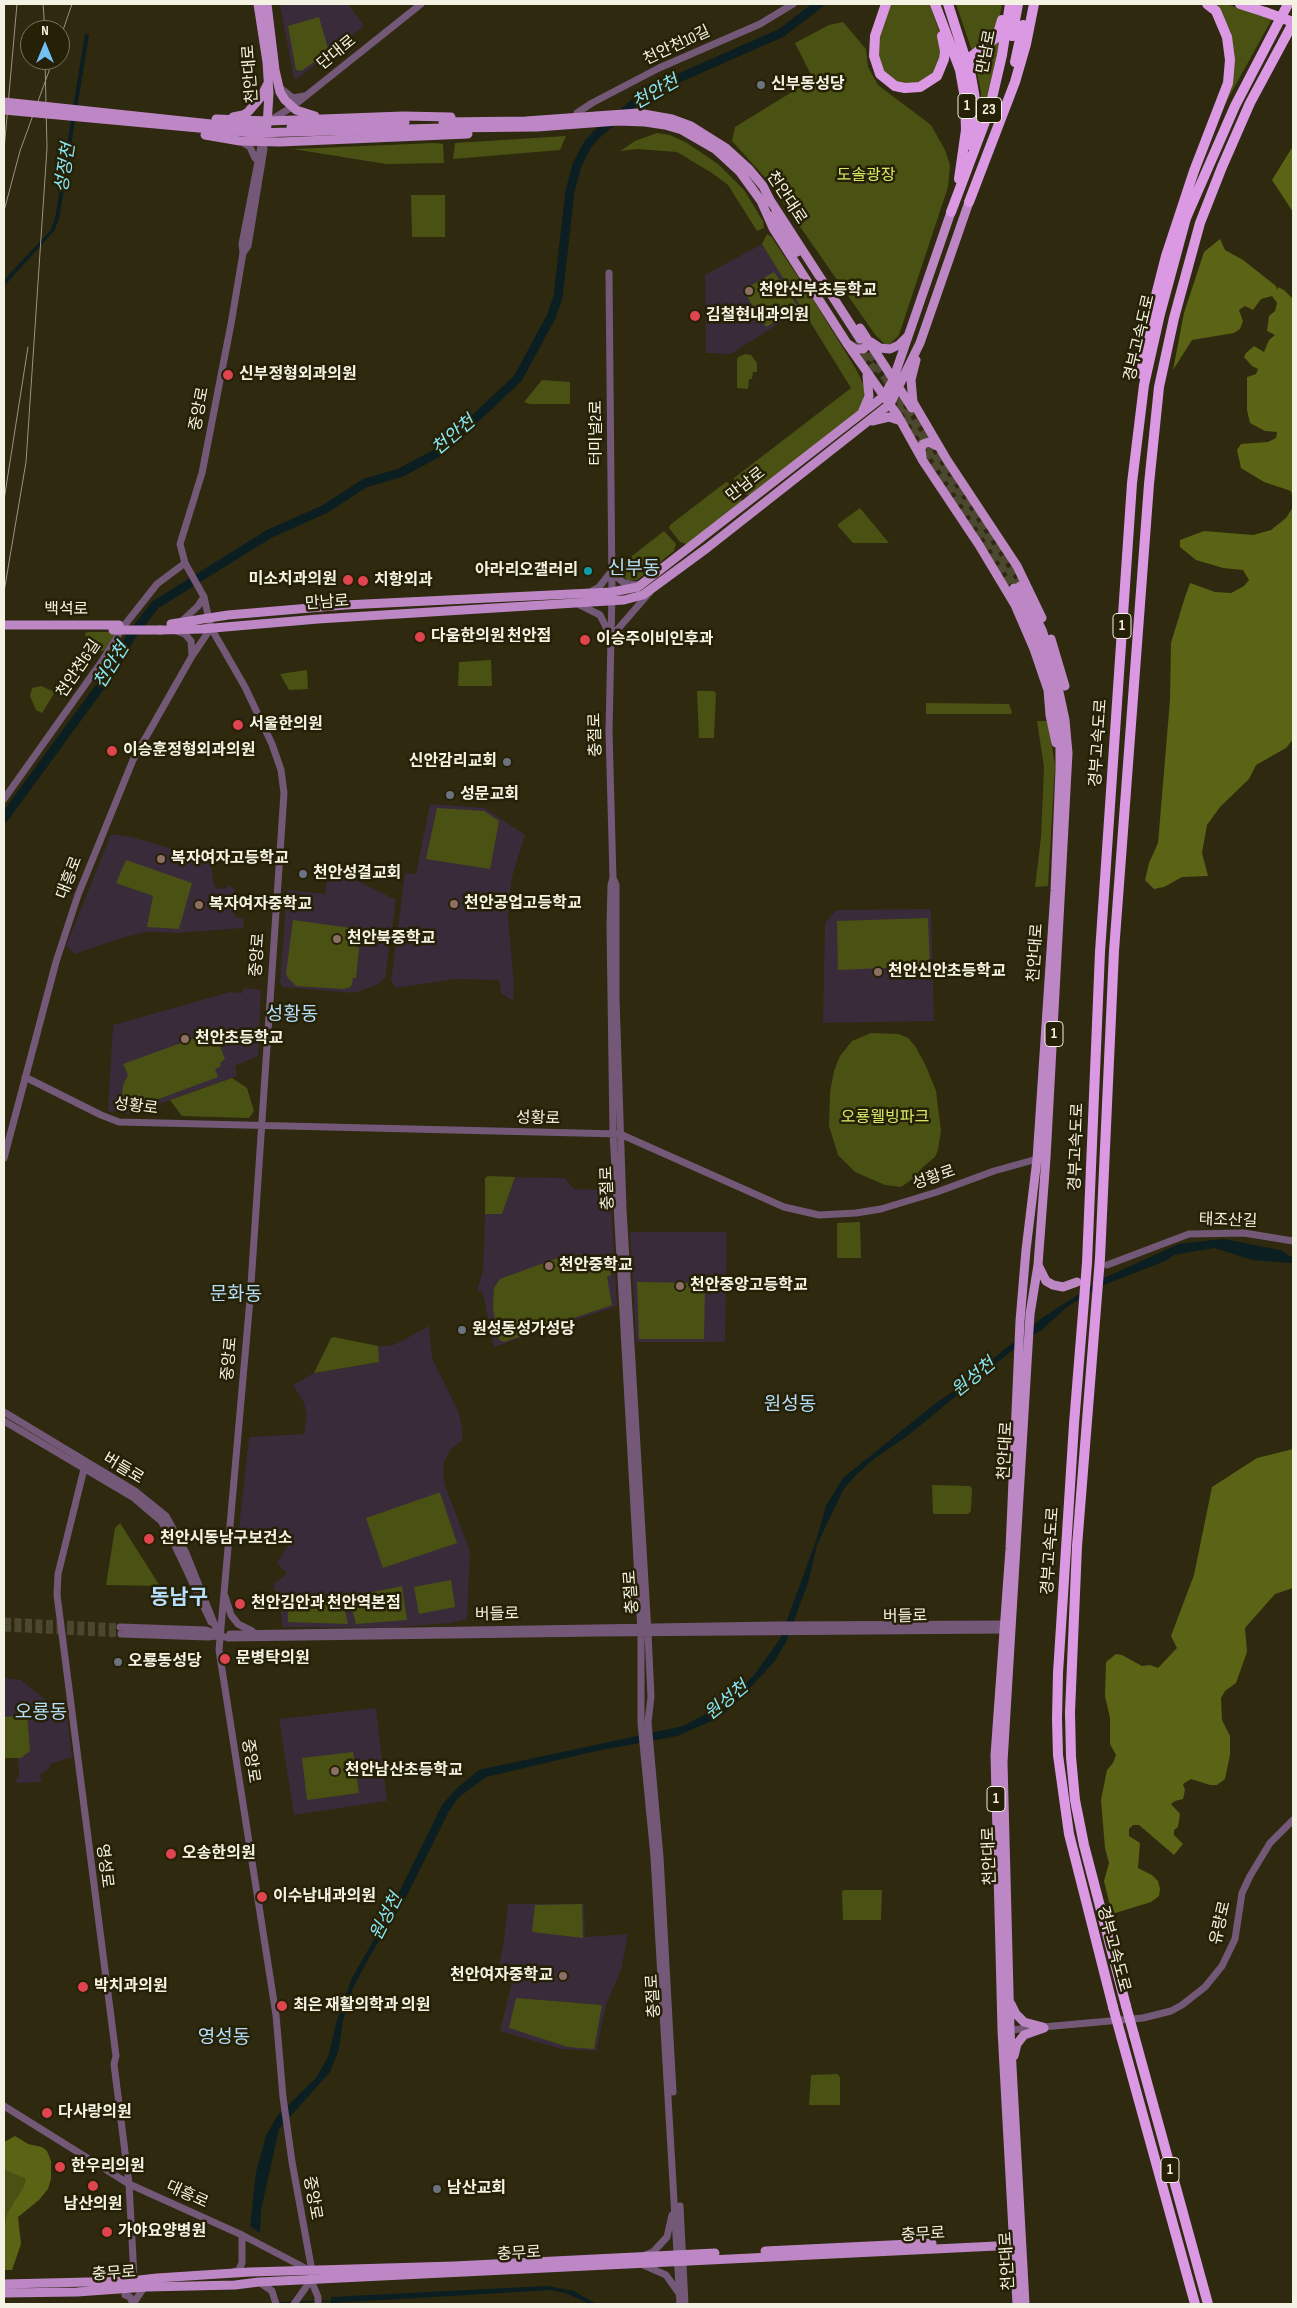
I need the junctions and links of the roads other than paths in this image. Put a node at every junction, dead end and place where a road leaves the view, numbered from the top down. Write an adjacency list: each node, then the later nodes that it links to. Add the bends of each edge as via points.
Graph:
1 (258, 4): 21 (main road, 천안대로)
2 (267, 4): 20 (main road, 천안대로)
3 (421, 4): 24 (street, 단대로)
4 (793, 4): 34 (street, 천안천10길, via 592,103 577,113)
5 (886, 4): 6 (highway, via 875,36 875,62 880,74 895,86 912,88 937,76 944,60 944,45)
6 (934, 4): 45 (highway, 1, via 960,70 967,112 963,155)
7 (948, 4): 23 (highway)
8 (1004, 4): 23 (highway, via 997,37 971,58)
9 (1010, 4): 45 (highway, 만남로 / 23, via 989,111)
10 (1018, 4): 44 (highway, 만남로 / 23, via 1000,94)
11 (1027, 4): 30 (highway, 1)
12 (1034, 4): 30 (highway, via 1021,62)
13 (1207, 4): 60 (highway, via 1216,11 1223,24 1230,46 1230,71 1224,97 1181,209 1152,307 1142,362)
14 (1240, 4): 16 (highway)
15 (1288, 4): 60 (highway, 경부고속도로 / 1, via 1235,106 1186,218 1144,385)
16 (1264, 7): 17 (highway); 18 (highway, bridge)
17 (1293, 16)
18 (1293, 22): 26 (highway, 경부고속도로 / 1)
19 (1293, 36): 26 (highway)
20 (276, 70): 22 (main road); 35 (main road)
21 (268, 79): 33 (main road, via 261,97 244,115); 35 (main road, 천안대로)
22 (279, 87): 24 (street, via 293,98); 27 (main road)
23 (974, 93): 45 (highway, via 973,142)
24 (307, 96): 27 (street, 단대로)
25 (4, 101): 33 (main road, bridge); 37 (main road, bridge, via 263,128)
26 (1250, 104): 89 (highway, 경부고속도로 / 1, via 1200,223 1159,387 1115,942)
27 (292, 107): 31 (main road, via 307,115); 35 (street, 단대로)
28 (4, 110): 37 (main road, bridge, via 253,133)
29 (4, 115): 39 (main road)
30 (1000, 116): 44 (highway, 1)
31 (348, 118): 35 (main road); 36 (main road, via 456,117)
32 (649, 118): 34 (main road, via 618,121); 49 (main road, 천안대로, via 682,130 715,149 740,172 761,201 773,228); 49 (main road, 천안대로, via 691,126 711,137 748,168 779,206)
33 (216, 119): 35 (main road)
34 (581, 119): 36 (main road); 38 (main road)
35 (268, 121): 40 (main road, 천안대로)
36 (526, 121): 37 (main road)
37 (443, 125): 38 (main road)
38 (538, 127): 41 (main road, via 448,135)
39 (240, 141): 40 (main road); 43 (street, via 256,155)
40 (262, 141): 41 (main road); 42 (street, 중앙로); 43 (street, 중앙로)
41 (280, 142): 42 (street, via 267,148)
42 (262, 158): 46 (street, 중앙로, via 248,246)
43 (256, 167): 46 (street, 중앙로)
44 (970, 202): 50 (main road, 만남로)
45 (951, 212): 48 (main road, 만남로 / 1)
46 (243, 252): 62 (street, 중앙로, via 202,473 180,544)
47 (609, 274): 63 (street, 터미널2로)
48 (910, 333): 49 (main road, via 900,345 890,349); 52 (main road, 만남로 / 1)
49 (858, 341): 51 (main road); 52 (main road)
50 (920, 343): 53 (main road, 만남로); 57 (main road, via 911,393)
51 (862, 364): 54 (main road); 55 (main road, via 870,387)
52 (893, 380): 53 (main road); 54 (main road, 만남로 / 1)
53 (899, 388): 54 (main road, 만남로); 57 (main road)
54 (887, 400): 55 (main road, 만남로); 56 (main road)
55 (863, 420): 56 (main road, via 895,418); 65 (main road, 만남로); 66 (main road, 만남로)
56 (901, 422): 59 (main road)
57 (933, 438): 58 (main road, 1)
58 (939, 448): 59 (main road, via 931,442 923,444); 61 (main road, 1)
59 (924, 461): 64 (main road)
60 (1132, 483): 134 (highway, 경부고속도로 / 1, bridge, via 1100,952 1083,1315 1058,1673 1058,1755 1069,1834 1113,2008)
61 (982, 512): 64 (main road, via 1017,578 1014,584); 80 (main road, 1, via 1017,566 1038,606 1056,652 1068,705)
62 (187, 566): 69 (street, 중앙로); 82 (street, 천안천6길, via 157,584 123,627)
63 (611, 572): 65 (street, via 630,585); 67 (street, via 599,587); 68 (street, 터미널2로)
64 (1002, 580): 81 (main road, via 1023,621 1048,690)
65 (642, 588): 66 (main road, 만남로); 68 (main road, 만남로)
66 (652, 590): 78 (street)
67 (584, 593): 68 (main road, 만남로); 70 (main road, 만남로)
68 (612, 596): 70 (main road, 만남로); 78 (street, 충절로)
69 (204, 597): 72 (street, 중앙로); 76 (street, via 198,606)
70 (572, 598): 71 (main road, 만남로, via 345,605); 73 (main road, 만남로); 78 (street, via 600,615)
71 (250, 613): 72 (main road, 만남로); 73 (main road, via 244,619)
72 (211, 623): 73 (main road, 만남로); 76 (main road); 79 (street, 대흥로); 84 (street, 중앙로, via 272,744 284,792)
73 (251, 624)
74 (4, 625): 75 (main road)
75 (14, 627): 76 (main road, 백석로, bridge); 77 (main road)
76 (168, 627): 79 (street, via 189,638 193,646)
77 (4, 629)
78 (611, 637): 85 (street, 충절로, via 609,731 613,878 610,926)
79 (192, 656): 83 (street, 대흥로, via 125,776 78,895)
80 (1068, 753): 81 (main road, 천안대로, via 1065,720 1053,664 1042,630 1017,587 1052,683 1060,734); 90 (main road, 천안대로 / 1)
81 (1060, 769): 87 (main road, 천안대로)
82 (4, 799)
83 (25, 1077): 84 (street, 성황로, via 119,1122); 86 (street, 대흥로)
84 (262, 1126): 85 (street, 성황로); 96 (street, 중앙로)
85 (616, 1134): 87 (street, 성황로, via 784,1207 819,1214 881,1209); 100 (street, 충절로)
86 (4, 1158)
87 (1037, 1160): 92 (main road, 천안대로 / 1, via 1026,1250)
88 (1293, 1241): 89 (street, 태조산길, via 1244,1233 1189,1234)
89 (1103, 1261): 135 (highway, 경부고속도로 / 1, bridge, via 1085,1424 1077,1546 1071,1672 1071,1757 1075,1800 1126,2006)
90 (1038, 1265): 91 (main road, via 1046,1281 1053,1285 1063,1287); 92 (main road, 천안대로 / 1)
91 (1077, 1282)
92 (1025, 1325): 98 (main road, 천안대로 / 1, via 1019,1353); 98 (main road, 천안대로 / 1, via 1028,1348)
93 (4, 1412): 95 (street, 버들로)
94 (4, 1421): 95 (street, 버들로)
95 (84, 1465): 97 (street, 버들로, via 135,1491 166,1516); 102 (street, 버들로, via 134,1498 161,1521 170,1533); 110 (street, 영성로, via 58,1574 57,1595 116,2056 114,2064)
96 (224, 1590): 97 (street, via 220,1598 212,1602); 101 (street, via 231,1615 238,1624); 102 (street, 중앙로)
97 (204, 1594): 102 (street, 버들로)
98 (1007, 1627): 100 (street, 버들로); 105 (main road, 천안대로 / 1, via 1002,1782); 113 (main road, 천안대로 / 1, via 995,1755 996,1852 1004,2089)
99 (121, 1630): 102 (street, via 206,1630)
100 (644, 1630): 101 (street, 버들로); 102 (street, 버들로, via 265,1638); 103 (street, 충절로)
101 (259, 1633): 102 (street, 버들로)
102 (219, 1636): 114 (street, 중앙로, via 276,2015 284,2105)
103 (646, 1752): 111 (street, 충절로); 115 (street, 충절로, via 659,1839)
104 (1293, 1820): 106 (street, 유량로, via 1270,1843 1250,1876 1242,1893 1231,1950 1205,1987 1182,2005 1159,2015)
105 (1010, 2001): 106 (main road, via 1024,2022); 107 (main road, 천안대로 / 1)
106 (1044, 2028): 107 (street, 유량로); 108 (main road, via 1024,2035 1017,2044)
107 (1010, 2030): 108 (main road, 천안대로 / 1)
108 (1012, 2066): 113 (main road, 천안대로 / 1)
109 (4, 2106): 110 (street, 대흥로)
110 (129, 2184): 112 (street, 대흥로); 119 (street, 영성로)
111 (675, 2195): 115 (street, 충절로); 116 (street, via 667,2237)
112 (242, 2235): 117 (street, 대흥로); 118 (street, via 242,2263 239,2270)
113 (1018, 2242): 115 (main road, 충무로); 132 (main road, 천안대로 / 1); 133 (main road, 천안대로 / 1)
114 (309, 2253): 117 (street, via 304,2263); 121 (street, 중앙로)
115 (680, 2258): 116 (main road, 충무로); 128 (street, 충절로)
116 (641, 2260): 121 (main road, 충무로); 121 (main road, 충무로); 128 (street, via 666,2275 677,2289)
117 (293, 2261): 121 (street, 대흥로)
118 (231, 2273): 121 (main road, 충무로); 123 (main road, 충무로)
119 (134, 2277)
120 (259, 2282): 121 (main road, 충무로); 123 (main road, 충무로); 130 (street, via 274,2294)
121 (315, 2282): 127 (street); 131 (street)
122 (4, 2284): 123 (main road)
123 (16, 2289): 125 (main road)
124 (144, 2289): 129 (street)
125 (4, 2293)
126 (125, 2295): 129 (street)
127 (318, 2300)
128 (682, 2303)
129 (133, 2304)
130 (276, 2304)
131 (294, 2304)
132 (1017, 2304)
133 (1025, 2304)
134 (1195, 2304)
135 (1208, 2304)

